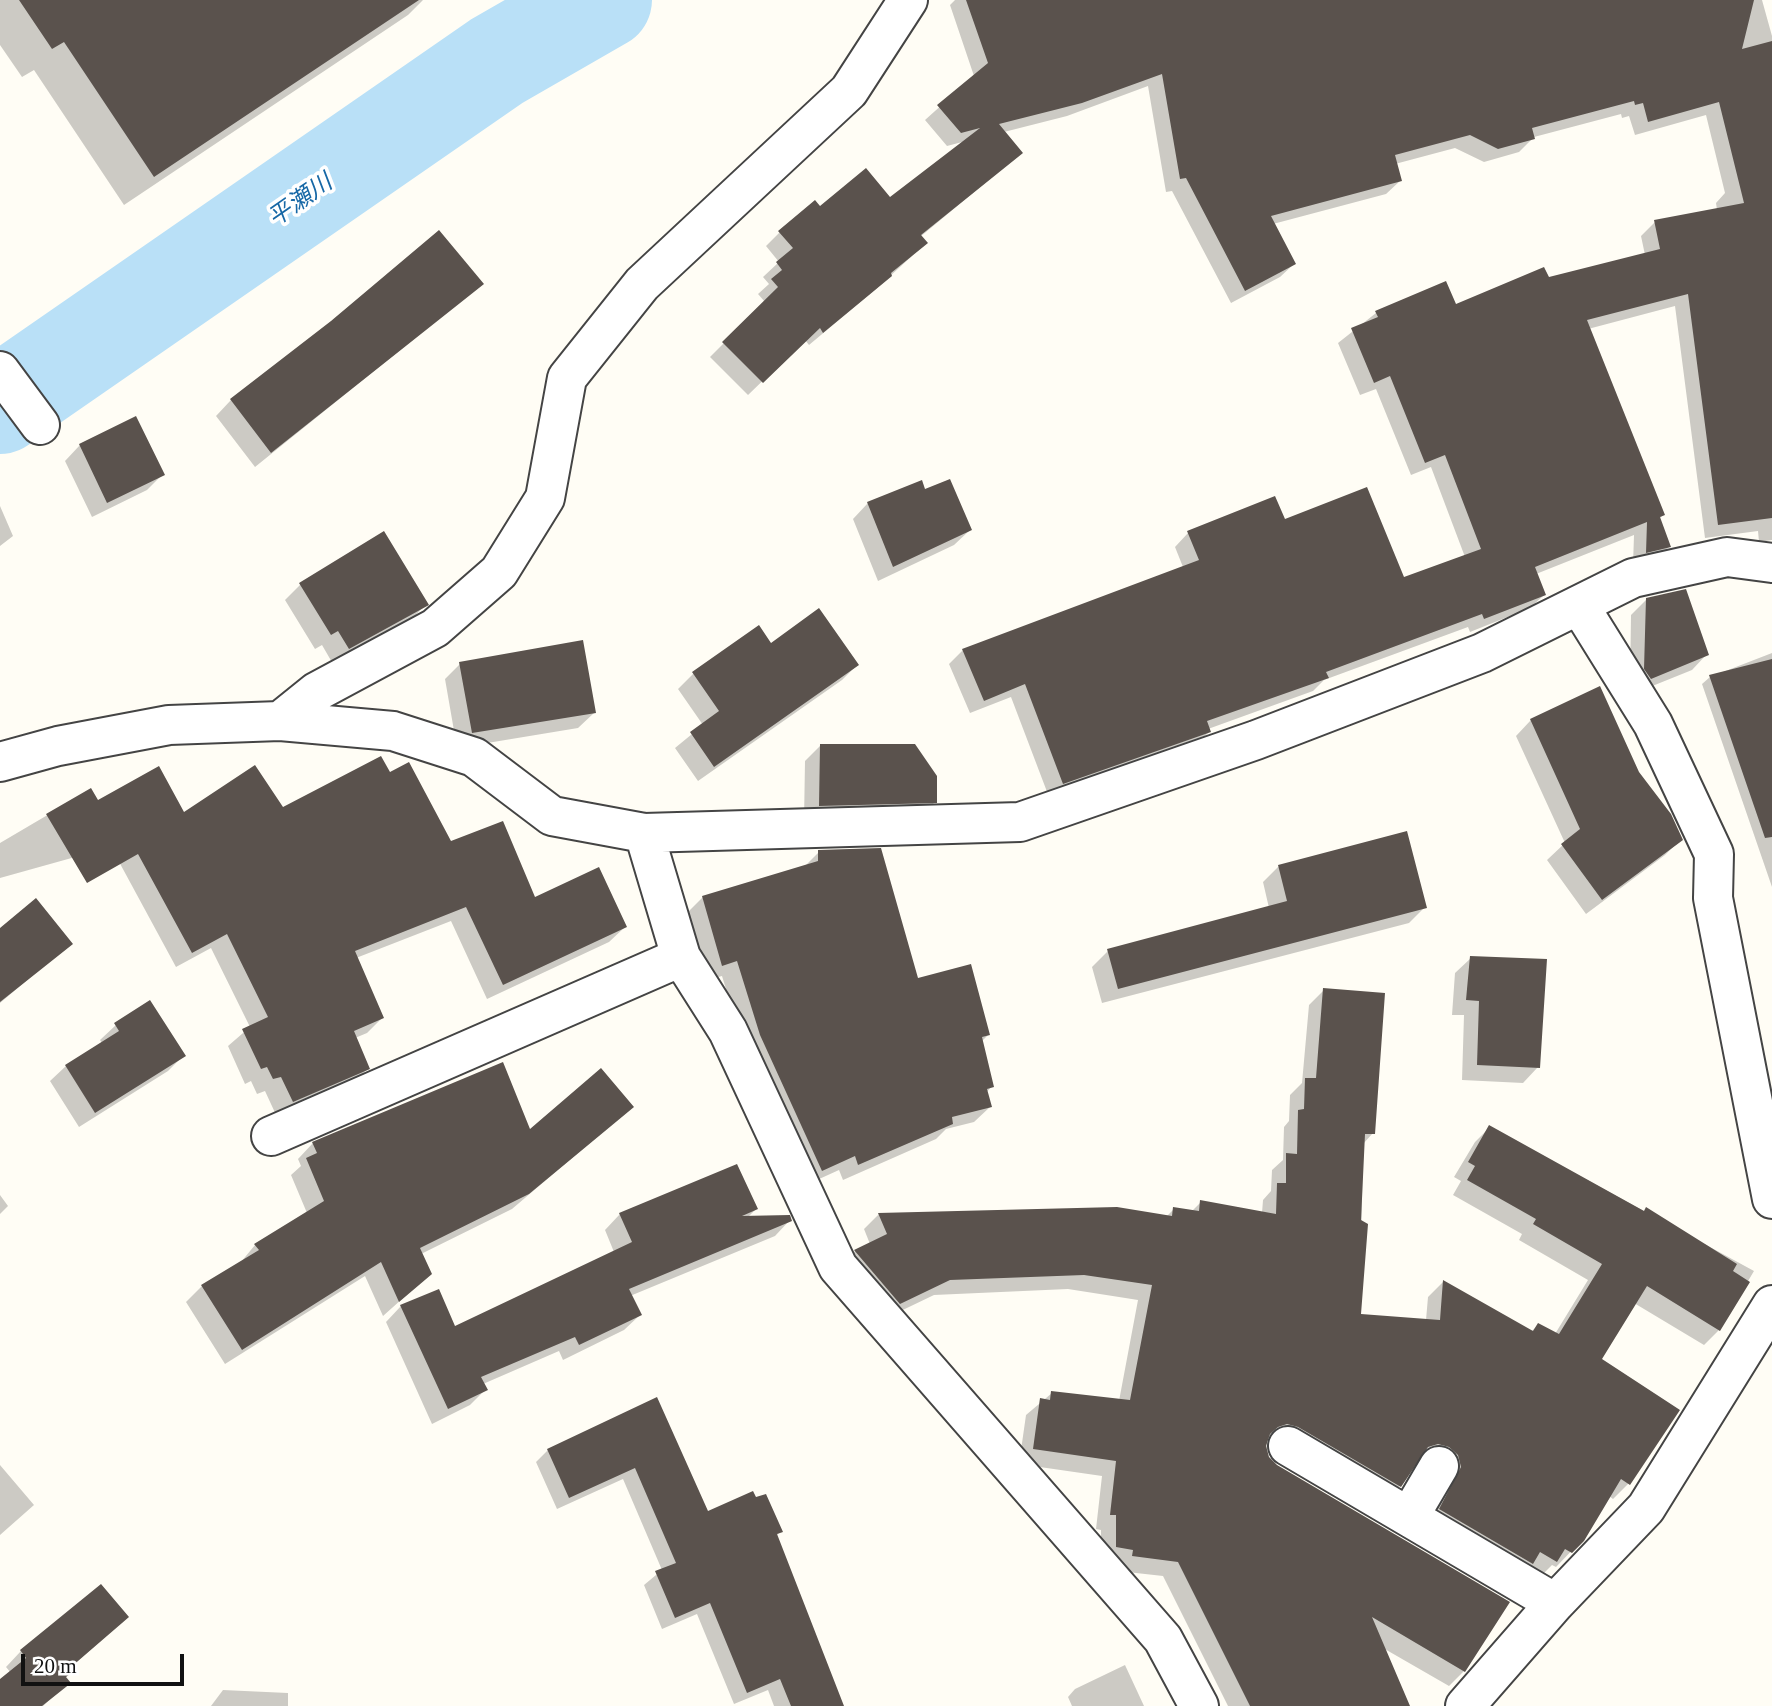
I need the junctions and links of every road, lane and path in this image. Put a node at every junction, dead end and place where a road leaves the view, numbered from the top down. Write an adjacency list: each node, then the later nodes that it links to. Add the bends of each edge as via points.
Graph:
1 (908, 0): 6 (street, via 849,90 642,284 567,378 545,498 499,572 435,628 316,692)
2 (0, 371): 3 (street)
3 (34, 418)
4 (1772, 564): 5 (street, via 1727,557 1633,578)
5 (1578, 605): 8 (street, via 1482,653 1256,740 1020,822); 11 (street, via 1653,724 1714,854 1713,898)
6 (280, 720): 7 (street, via 169,725); 8 (street, via 393,731 474,757 551,816)
7 (0, 762)
8 (644, 833): 9 (street)
9 (681, 957): 10 (street); 17 (street, via 728,1031 838,1267 1163,1639)
10 (271, 1136)
11 (1772, 1199)
12 (1772, 1305): 16 (street, via 1646,1508)
13 (1288, 1446): 15 (street)
14 (1439, 1466): 15 (street)
15 (1409, 1517): 16 (street)
16 (1555, 1603): 18 (street)
17 (1199, 1706)
18 (1465, 1706)

